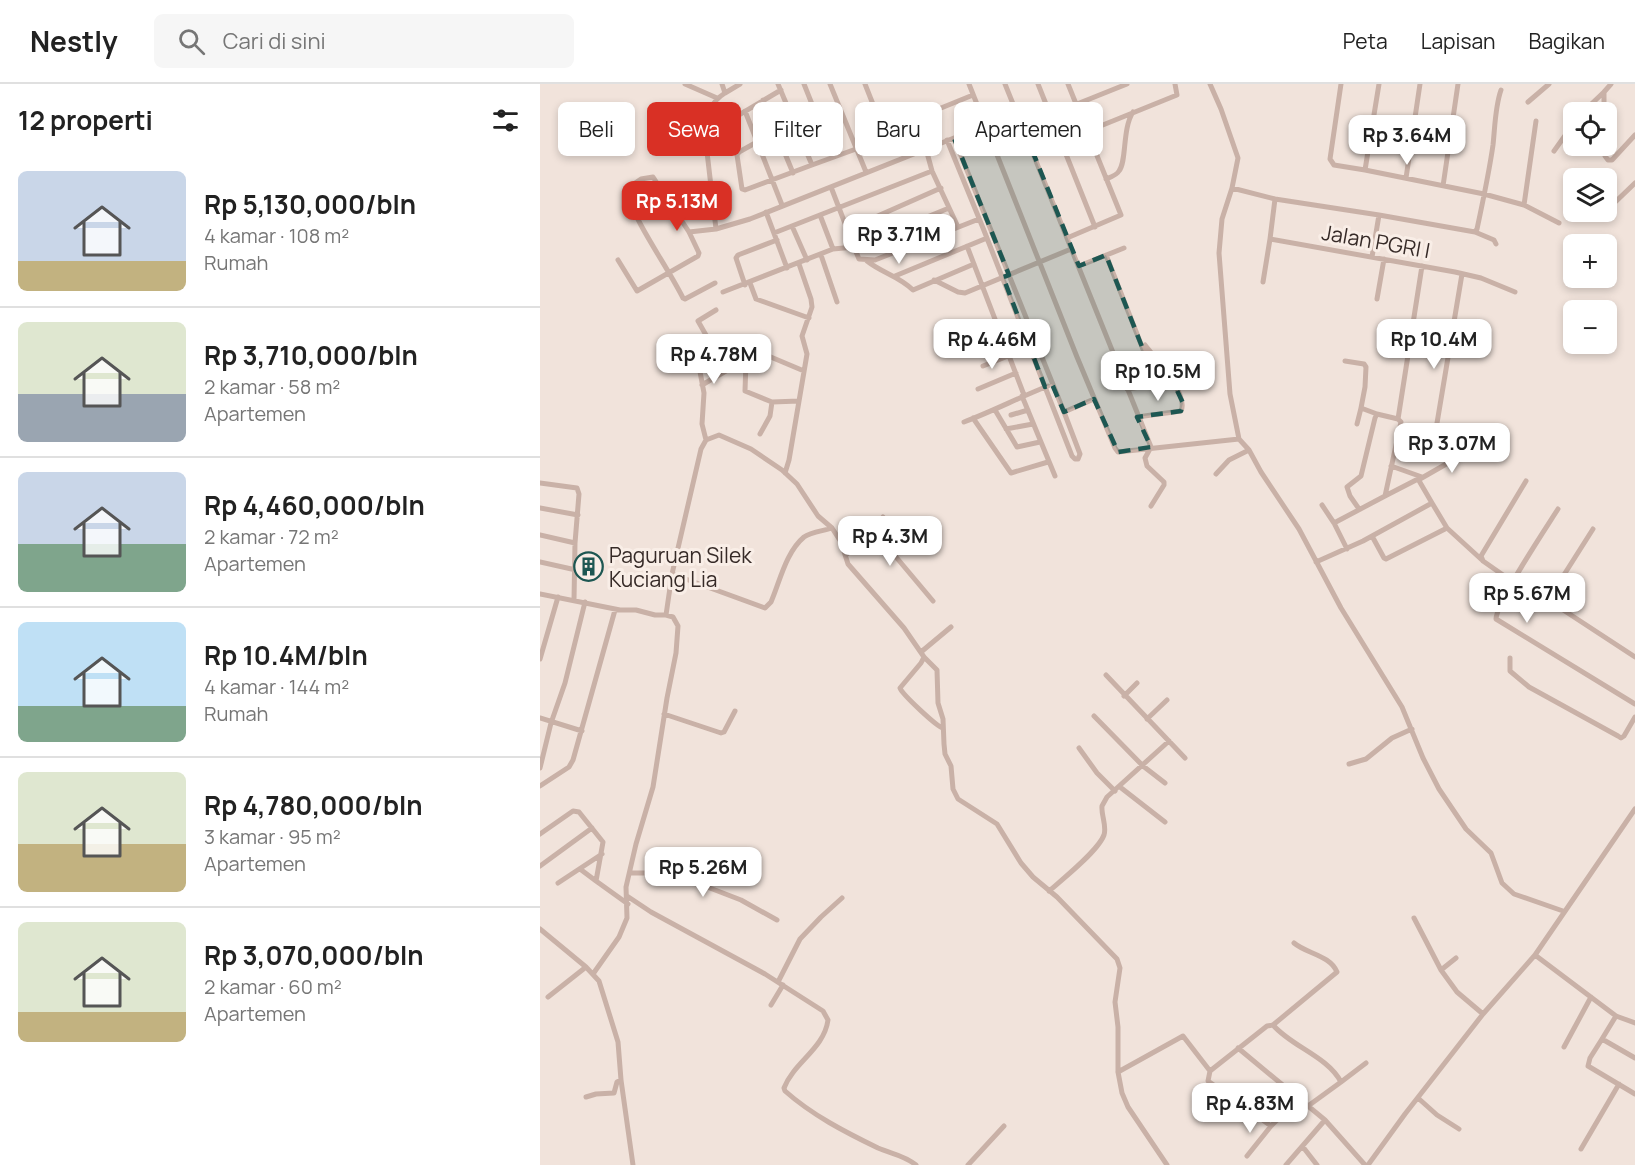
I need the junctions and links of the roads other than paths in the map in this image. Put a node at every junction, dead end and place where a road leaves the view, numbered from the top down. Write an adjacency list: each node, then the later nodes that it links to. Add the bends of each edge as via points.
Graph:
1 (685, 84): 26 (street)
2 (722, 84): 23 (street)
3 (740, 84): 23 (street)
4 (778, 84): 21 (street)
5 (804, 84): 63 (street)
6 (830, 84): 49 (street)
7 (865, 84): 25 (street, via 882,127 887,130)
8 (969, 84): 25 (street)
9 (1005, 84): 30 (street)
10 (1038, 84): 31 (street)
11 (1068, 84): 32 (street)
12 (1127, 84): 33 (street)
13 (1174, 84): 38 (street, via 1177,95)
14 (1210, 84): 75 (street, via 1238,158)
15 (1341, 84): 65 (street, via 1330,159 1334,165)
16 (1379, 84): 65 (street)
17 (1420, 84): 69 (street)
18 (1458, 84): 73 (street)
19 (1550, 84): 34 (street)
20 (1611, 84): 24 (street)
21 (782, 90): 27 (street); 64 (street)
22 (1501, 90): 77 (street)
23 (725, 93): 26 (street)
24 (1604, 93): 35 (street); 36 (street)
25 (973, 95): 29 (street)
26 (717, 98): 28 (street)
27 (763, 100): 37 (street); 68 (street)
28 (715, 102)
29 (976, 102)
30 (1012, 102)
31 (1045, 102)
32 (1076, 102)
33 (1082, 102)
34 (1528, 102)
35 (1594, 102)
36 (1604, 102)
37 (745, 111): 39 (street); 42 (street)
38 (1134, 111): 41 (street); 70 (street, via 1127,123 1121,169)
39 (741, 113)
40 (1536, 121): 81 (street)
41 (1103, 125)
42 (753, 132)
43 (1635, 135): 52 (street)
44 (954, 138): 46 (street)
45 (1563, 138): 51 (street)
46 (947, 140): 47 (street); 87 (street)
47 (942, 142)
48 (753, 144): 71 (street, via 737,155 742,189)
49 (855, 146)
50 (855, 149): 63 (street)
51 (1554, 151)
52 (1617, 155)
53 (708, 156): 92 (street)
54 (762, 156): 71 (street)
55 (859, 156): 67 (street)
56 (908, 156): 67 (street)
57 (928, 156): 66 (street)
58 (961, 156): 123 (street)
59 (997, 156): 114 (street)
60 (1034, 156): 98 (street)
61 (1066, 156): 91 (street)
62 (1097, 156): 70 (street)
63 (833, 158): 64 (street)
64 (812, 165): 68 (street)
65 (1365, 170): 69 (street)
66 (932, 171): 76 (street); 82 (street)
67 (866, 172): 74 (street)
68 (793, 173): 71 (street)
69 (1406, 178): 73 (street)
70 (1106, 179): 91 (street, via 1120,215)
71 (772, 181): 80 (street)
72 (1635, 183): 79 (street)
73 (1443, 186): 77 (street)
74 (831, 187): 80 (street); 82 (street)
75 (1232, 188): 78 (street); 171 (street, via 1222,219 1219,253 1230,394)
76 (940, 189): 83 (street); 93 (street)
77 (1484, 194): 81 (street); 95 (street)
78 (1275, 199): 86 (street); 99 (street)
79 (1617, 200)
80 (782, 205): 84 (street)
81 (1524, 205): 88 (street)
82 (837, 208): 85 (street); 93 (street)
83 (949, 208): 90 (street); 103 (street)
84 (766, 212): 92 (street); 96 (street)
85 (820, 215): 89 (street); 105 (street)
86 (1378, 215): 95 (street); 109 (street)
87 (979, 219): 90 (street); 97 (street)
88 (1559, 223)
89 (792, 226): 96 (street); 112 (street)
90 (958, 227): 113 (street)
91 (1095, 227): 98 (street)
92 (716, 229): 94 (street)
93 (846, 230): 103 (street)
94 (689, 232): 120 (street, via 698,256); 120 (street, via 653,177 641,179 625,190 642,228)
95 (1475, 232): 101 (street)
96 (774, 233): 100 (street)
97 (987, 238): 102 (street); 123 (street)
98 (1067, 238): 106 (street)
99 (1270, 239): 109 (street, Jalan PGRI I); 125 (street)
100 (777, 240): 119 (street); 127 (street, via 738,255)
101 (1496, 244)
102 (967, 246): 116 (street); 122 (street)
103 (854, 248): 105 (street); 113 (street, via 859,259)
104 (1124, 248): 108 (street)
105 (833, 249): 107 (street)
106 (1071, 249): 114 (street); 117 (street)
107 (821, 255): 112 (street); 132 (street)
108 (1106, 255): 117 (street); 136 (street)
109 (1372, 257): 110 (street, Jalan PGRI I)
110 (1384, 259): 118 (street, Jalan PGRI I); 131 (street)
111 (618, 260): 120 (street, via 637,290)
112 (807, 260): 115 (street)
113 (867, 261): 122 (street)
114 (1039, 261): 123 (street); 154 (street)
115 (799, 264): 119 (street); 134 (street, via 811,299)
116 (974, 264): 124 (street); 128 (street)
117 (1079, 266): 152 (street)
118 (1422, 266): 121 (street, Jalan PGRI I); 165 (street)
119 (787, 268): 127 (street)
120 (669, 271): 126 (street, via 685,299)
121 (1462, 274): 130 (street, Jalan PGRI I); 178 (street, via 1435,435)
122 (896, 276): 124 (street, via 913,290)
123 (1006, 276): 128 (street); 147 (street); 150 (street)
124 (934, 280): 128 (street, via 958,292)
125 (1263, 282)
126 (715, 284)
127 (747, 284): 129 (street); 134 (street, via 756,299)
128 (982, 285): 135 (street)
129 (723, 292)
130 (1515, 292)
131 (1377, 299)
132 (837, 302)
133 (716, 310): 139 (street, via 698,321)
134 (809, 318): 144 (street, via 802,336 807,354)
135 (1001, 336): 138 (street); 140 (street)
136 (1140, 339): 146 (street); 149 (street)
137 (733, 340): 139 (street)
138 (980, 345)
139 (715, 351): 148 (street, via 698,361)
140 (1008, 356): 143 (street); 145 (street)
141 (746, 361): 144 (street, via 766,355); 148 (street); 156 (street, via 745,390)
142 (1345, 361): 157 (street, via 1366,367)
143 (982, 366)
144 (804, 371): 155 (street)
145 (1016, 373): 151 (street); 153 (street)
146 (1173, 382): 149 (street); 163 (street, via 1183,403 1181,411)
147 (1053, 384): 150 (street); 160 (street)
148 (702, 385): 172 (street, via 702,429)
149 (1158, 385): 152 (street)
150 (1046, 387): 153 (street); 160 (street, via 1072,456 1078,459 1080,453)
151 (978, 389)
152 (1127, 389): 163 (street)
153 (1023, 395): 158 (street); 159 (street)
154 (1094, 399): 160 (street); 175 (street, via 1118,452)
155 (799, 400): 156 (street); 180 (street)
156 (772, 402): 170 (street, via 770,416)
157 (1361, 408): 161 (street); 168 (street)
158 (994, 410): 164 (street); 169 (street)
159 (1028, 410): 162 (street); 167 (street)
160 (1064, 412)
161 (1377, 414): 165 (street); 191 (street, via 1361,476 1347,487)
162 (1011, 415)
163 (1137, 417): 175 (street)
164 (973, 418): 166 (street); 177 (street, via 1011,473)
165 (1398, 419): 179 (street, via 1401,422)
166 (964, 422)
167 (1033, 424): 169 (street); 173 (street)
168 (1357, 424)
169 (1006, 429): 173 (street, via 1018,448)
170 (760, 434)
171 (1239, 439): 175 (street); 176 (street)
172 (706, 440): 180 (street, via 719,435 727,438); 209 (street)
173 (1040, 442): 177 (street)
174 (1458, 443): 178 (street)
175 (1151, 447): 189 (street, via 1145,458 1147,466 1164,483)
176 (1249, 450): 181 (street, via 1229,460); 207 (street)
177 (1048, 462): 182 (street)
178 (1448, 463): 183 (street)
179 (1391, 466): 183 (street); 186 (street)
180 (784, 473): 196 (street)
181 (1216, 474)
182 (1055, 476)
183 (1421, 478): 186 (street); 187 (street)
184 (1526, 480): 205 (street, via 1481,556)
185 (540, 483): 193 (street, via 577,489)
186 (1385, 496): 191 (street)
187 (1432, 503): 197 (street); 201 (street)
188 (1322, 505): 195 (street)
189 (1151, 506)
190 (540, 508): 193 (street)
191 (1359, 509): 195 (street)
192 (1558, 509): 210 (street)
193 (578, 515): 202 (street)
194 (883, 517): 199 (street)
195 (1334, 523): 203 (street)
196 (832, 528): 204 (street); 209 (street, via 810,534 792,552 765,608)
197 (1447, 528): 201 (street, via 1386,559); 205 (street)
198 (1593, 529): 214 (street)
199 (872, 531): 204 (street); 215 (street)
200 (540, 535): 202 (street)
201 (1372, 536): 203 (street)
202 (576, 543): 208 (street)
203 (1347, 549): 207 (street)
204 (846, 555): 220 (street, via 848,564)
205 (1483, 561): 210 (street)
206 (540, 562): 208 (street)
207 (1316, 562): 237 (street)
208 (576, 570): 213 (street)
209 (672, 574): 218 (street)
210 (1513, 582): 214 (street); 228 (street, via 1496,619)
211 (540, 594): 212 (street)
212 (558, 597): 213 (street); 223 (street)
213 (574, 600): 216 (street)
214 (1548, 600): 221 (street)
215 (933, 601)
216 (585, 602): 217 (street); 235 (street)
217 (615, 610): 218 (street); 238 (street)
218 (666, 615): 230 (street, via 677,622 678,632)
219 (951, 627): 220 (street)
220 (922, 654): 236 (street, via 938,670); 236 (street, via 921,663 900,688)
221 (1635, 657)
222 (1510, 658): 232 (street, via 1510,671 1529,687 1618,736 1624,736)
223 (540, 659)
224 (1106, 675): 226 (street)
225 (1137, 683): 226 (street)
226 (1124, 696): 234 (street)
227 (1167, 700): 234 (street)
228 (1635, 704)
229 (735, 711): 230 (street, via 721,733)
230 (664, 714): 256 (street, via 651,797)
231 (1094, 716): 243 (street)
232 (1635, 717)
233 (540, 718): 235 (street)
234 (1147, 719): 239 (street)
235 (551, 723): 238 (street); 244 (street)
236 (943, 728): 259 (street, via 945,754 958,799 997,824 1021,863)
237 (1412, 729): 242 (street, via 1392,738 1366,759); 263 (street, via 1439,789 1466,829 1491,853 1506,888)
238 (582, 731): 246 (street, via 569,767)
239 (1169, 741): 241 (street); 243 (street)
240 (1079, 748): 248 (street)
241 (1185, 758)
242 (1349, 764)
243 (1143, 766): 245 (street); 247 (street)
244 (540, 768)
245 (1165, 783)
246 (540, 786)
247 (1120, 786): 248 (street); 250 (street)
248 (1115, 791): 259 (street, via 1102,806 1104,835 1081,863)
249 (1635, 809): 263 (street)
250 (1165, 822)
251 (592, 828): 252 (street, via 579,812 573,811); 253 (street, via 603,842); 254 (street)
252 (540, 834)
253 (602, 854): 255 (street); 257 (street)
254 (540, 866)
255 (580, 869): 257 (street); 258 (street)
256 (630, 873): 260 (street); 265 (street, via 671,873 741,900)
257 (596, 881): 262 (street)
258 (558, 883)
259 (1049, 891): 287 (street, via 1117,959)
260 (627, 896): 262 (street); 273 (street)
261 (842, 898): 273 (street, via 800,939)
262 (628, 904): 272 (street, via 619,937)
263 (1563, 911): 268 (street)
264 (1414, 918): 271 (street)
265 (777, 920)
266 (540, 929): 270 (street)
267 (1294, 943): 280 (street, via 1329,962 1337,972)
268 (1535, 955): 275 (street); 277 (street)
269 (1456, 958): 271 (street)
270 (586, 967): 272 (street); 274 (street)
271 (1441, 970): 277 (street, via 1457,992)
272 (593, 974): 288 (street, via 615,1029)
273 (780, 983): 276 (street); 304 (street, via 823,1011 828,1020 820,1041 788,1079 785,1092 825,1121)
274 (548, 997)
275 (1591, 997): 278 (street); 282 (street)
276 (771, 1005)
277 (1483, 1014): 294 (street)
278 (1616, 1016): 279 (street); 281 (street)
279 (1635, 1023)
280 (1273, 1025): 283 (street); 289 (street, via 1328,1067)
281 (1602, 1039): 284 (street); 290 (street, via 1588,1066)
282 (1564, 1047)
283 (1238, 1048): 286 (street); 293 (street)
284 (1635, 1058)
285 (1366, 1063): 289 (street)
286 (1210, 1071): 287 (street, via 1183,1036); 298 (street, via 1208,1081)
287 (1118, 1072): 306 (street, via 1125,1101)
288 (621, 1080): 292 (street, via 614,1093); 303 (street)
289 (1341, 1082): 295 (street)
290 (1619, 1084): 291 (street); 301 (street)
291 (1635, 1094)
292 (586, 1097)
293 (1299, 1098): 295 (street); 298 (street)
294 (1418, 1098): 299 (street); 309 (street)
295 (1308, 1106): 296 (street)
296 (1325, 1120): 300 (street); 309 (street)
297 (1004, 1126): 305 (street)
298 (1271, 1126): 302 (street)
299 (1459, 1129)
300 (1303, 1147): 307 (street); 308 (street)
301 (1581, 1149)
302 (1247, 1156)
303 (633, 1165)
304 (916, 1165)
305 (968, 1165)
306 (1167, 1165)
307 (1286, 1165)
308 (1317, 1165)
309 (1366, 1165)

